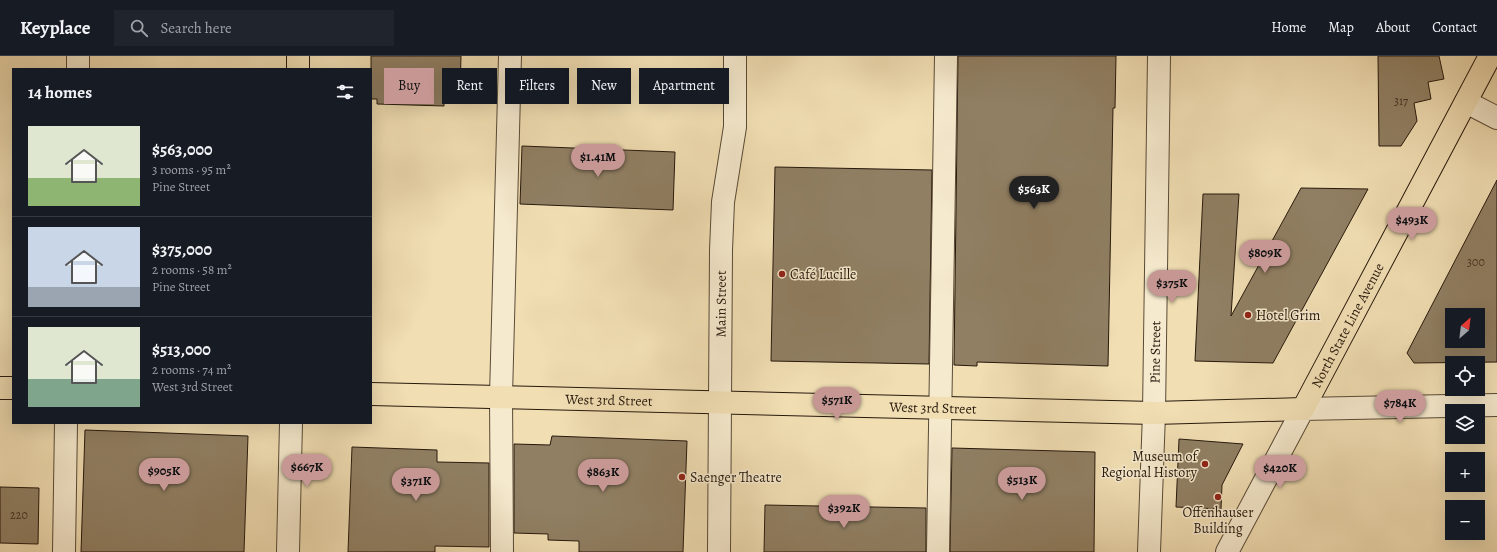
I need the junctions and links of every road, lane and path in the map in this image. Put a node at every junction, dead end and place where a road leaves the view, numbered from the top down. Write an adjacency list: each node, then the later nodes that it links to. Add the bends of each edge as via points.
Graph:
1 (78, 56): 8 (street)
2 (298, 56): 9 (main road)
3 (510, 56): 15 (street)
4 (735, 56): 16 (street, Main Street, via 735,127 723,202)
5 (946, 56): 18 (street)
6 (1159, 56): 20 (street, Pine Street)
7 (1490, 56): 10 (main road, North State Line Avenue)
8 (78, 68)
9 (298, 68)
10 (1466, 102): 11 (street); 19 (main road, North State Line Avenue)
11 (1497, 118)
12 (0, 388): 13 (main road)
13 (12, 388)
14 (372, 394): 15 (main road, West 3rd Street)
15 (502, 396): 16 (main road, West 3rd Street); 25 (street)
16 (719, 402): 18 (main road, West 3rd Street); 26 (street, Main Street)
17 (1497, 405): 19 (street)
18 (940, 407): 20 (main road, West 3rd Street); 27 (street)
19 (1303, 409): 20 (main road, West 3rd Street); 29 (street, North State Line Avenue)
20 (1154, 413): 28 (street, Pine Street)
21 (66, 424): 23 (street)
22 (291, 424): 24 (street)
23 (64, 552)
24 (288, 552)
25 (502, 552)
26 (719, 552)
27 (938, 552)
28 (1149, 552)
29 (1227, 552)

